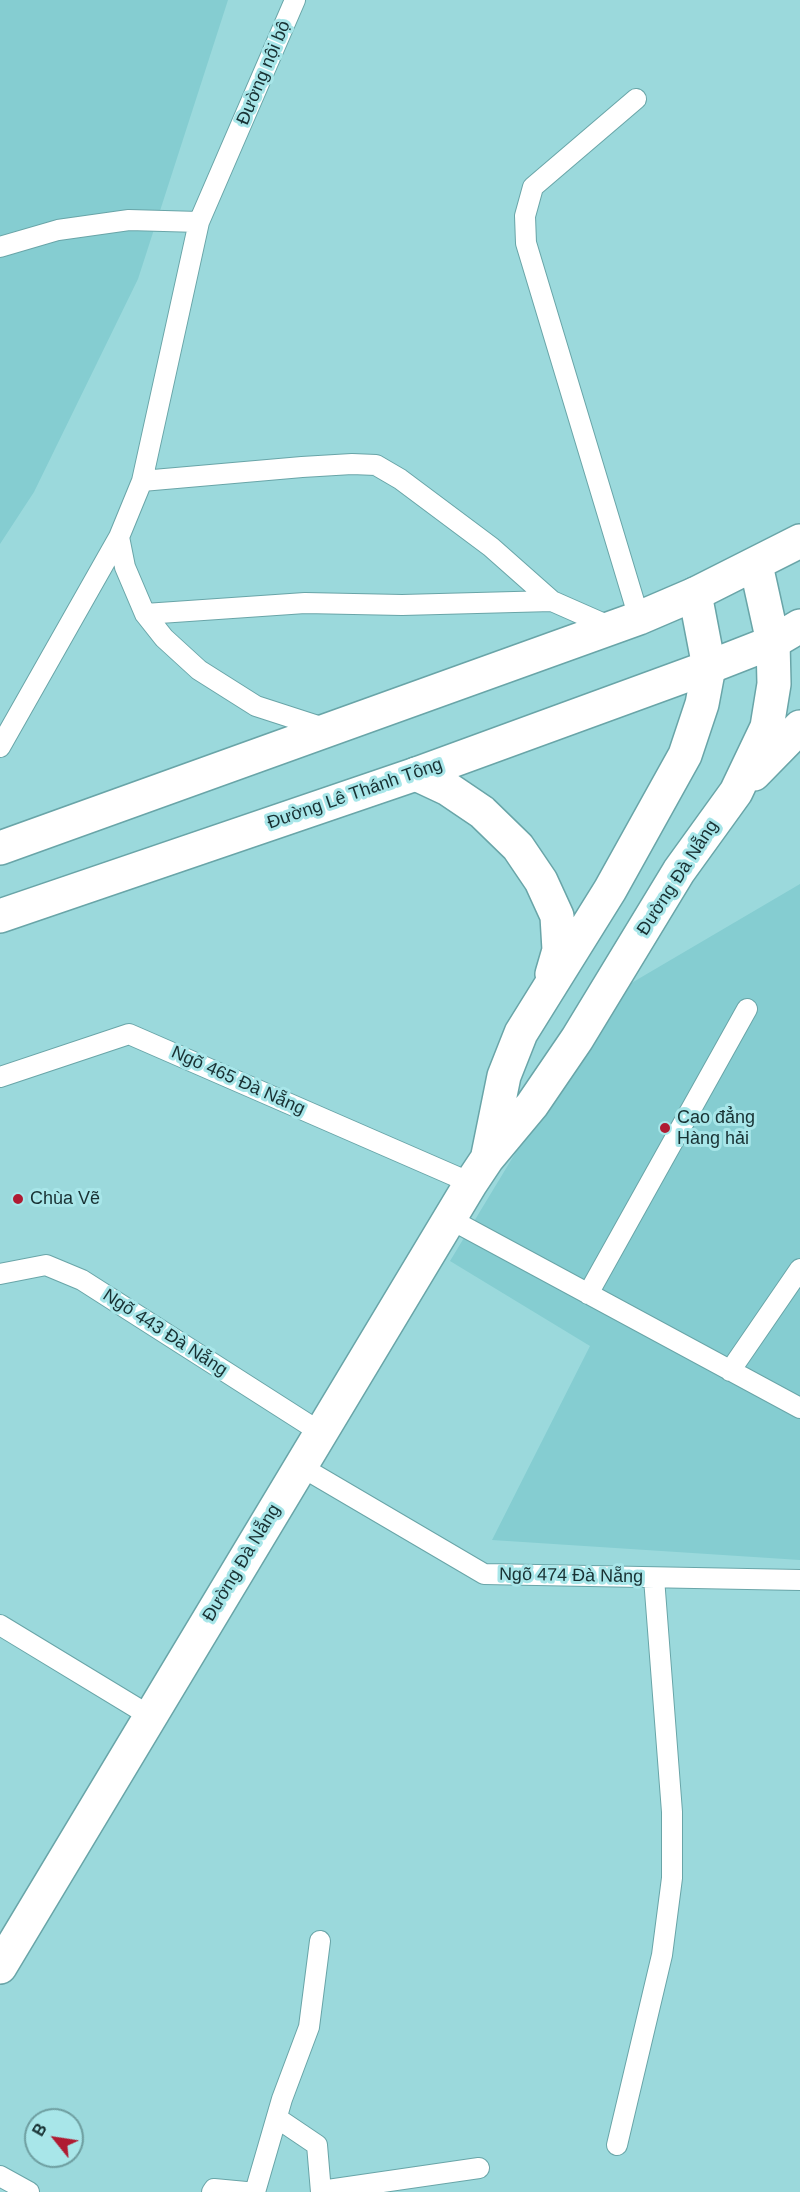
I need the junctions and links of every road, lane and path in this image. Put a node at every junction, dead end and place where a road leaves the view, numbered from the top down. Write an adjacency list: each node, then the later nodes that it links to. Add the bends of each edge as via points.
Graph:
1 (295, 0): 3 (lane, Đường nội bộ)
2 (636, 99): 12 (lane, via 533,188 525,216 526,243)
3 (199, 222): 4 (lane, via 129,220 58,230); 5 (lane, Đường nội bộ)
4 (0, 247)
5 (142, 481): 6 (lane, Đường nội bộ); 10 (lane, via 302,467 376,465 491,547)
6 (119, 537): 11 (lane, via 125,567); 17 (lane, Đường nội bộ)
7 (800, 541): 8 (main road)
8 (756, 565): 9 (main road); 13 (main road, Đường Đà Nẵng)
9 (694, 594): 12 (main road); 14 (main road, Đường Đà Nẵng)
10 (552, 601): 11 (lane, via 305,603); 12 (lane)
11 (145, 614): 16 (lane, via 164,638 224,687 256,706)
12 (625, 622): 16 (main road)
13 (787, 634): 14 (main road, Đường Lê Thánh Tông); 19 (main road, Đường Đà Nẵng, via 767,727)
14 (709, 668): 18 (main road, Đường Lê Thánh Tông); 22 (main road, Đường Đà Nẵng, via 685,755 610,890)
15 (800, 728): 19 (main road)
16 (327, 729): 20 (main road)
17 (0, 747)
18 (416, 774): 21 (main road, Đường Lê Thánh Tông); 22 (main road, via 482,812 518,847 541,880 556,916 559,950)
19 (735, 792): 25 (main road, Đường Đà Nẵng, via 679,871 577,1039 532,1105)
20 (0, 848)
21 (0, 916)
22 (547, 992): 25 (main road, Đường Đà Nẵng, via 521,1033 504,1076)
23 (747, 1009): 29 (lane)
24 (0, 1077): 25 (lane, Ngõ 465 Đà Nẵng, via 129,1034)
25 (479, 1171): 26 (main road, Đường Đà Nẵng)
26 (450, 1219): 29 (lane); 32 (main road, Đường Đà Nẵng)
27 (800, 1269): 30 (lane)
28 (0, 1274): 32 (lane, Ngõ 443 Đà Nẵng, via 46,1265 82,1280)
29 (588, 1294): 30 (lane)
30 (730, 1371): 31 (lane)
31 (800, 1408)
32 (321, 1432): 33 (main road, Đường Đà Nẵng)
33 (300, 1466): 34 (lane, Ngõ 474 Đà Nẵng, via 484,1574); 37 (main road, Đường Đà Nẵng)
34 (654, 1578): 35 (lane, Ngõ 474 Đà Nẵng); 41 (lane, via 672,1812 672,1878 662,1955)
35 (800, 1580)
36 (0, 1625): 37 (lane)
37 (150, 1716): 39 (main road, Đường Đà Nẵng)
38 (320, 1941): 40 (lane, via 309,2027)
39 (0, 1968)
40 (277, 2118): 47 (lane); 48 (lane, via 316,2145)
41 (616, 2145)
42 (479, 2168): 48 (lane)
43 (0, 2176): 44 (lane)
44 (29, 2192)
45 (212, 2192): 46 (lane)
46 (246, 2192)
47 (255, 2192)
48 (321, 2192)

